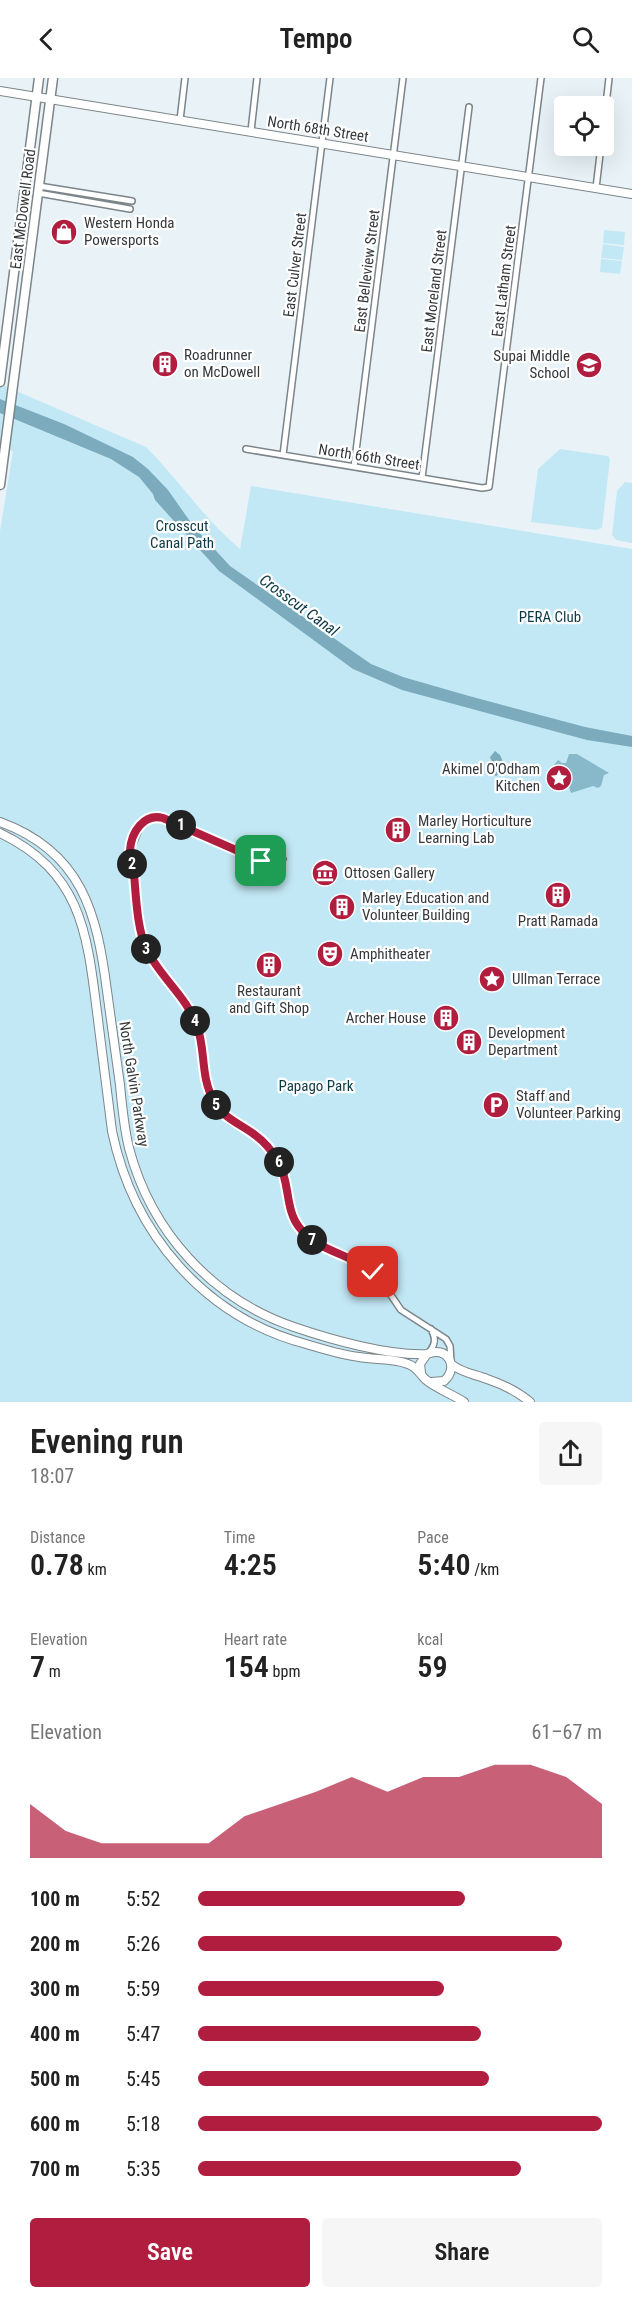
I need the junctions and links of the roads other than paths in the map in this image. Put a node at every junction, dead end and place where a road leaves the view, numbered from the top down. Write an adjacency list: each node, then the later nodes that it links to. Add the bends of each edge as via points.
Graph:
1 (39, 78): 10 (main road, East McDowell Road)
2 (53, 78): 12 (main road, East McDowell Road)
3 (185, 78): 14 (street)
4 (257, 78): 15 (street)
5 (330, 78): 16 (street, East Culver Street)
6 (403, 78): 17 (street, East Belleview Street)
7 (541, 78): 20 (street, East Latham Street)
8 (609, 78): 11 (street)
9 (0, 91): 10 (main road, North 68th Street)
10 (37, 96): 12 (main road, North 68th Street); 25 (main road, East McDowell Road)
11 (607, 96)
12 (50, 99): 14 (main road, North 68th Street); 22 (main road, East McDowell Road)
13 (469, 107): 19 (street, East Moreland Street)
14 (180, 120): 15 (main road, North 68th Street)
15 (251, 131): 16 (main road, North 68th Street)
16 (322, 143): 17 (main road, North 68th Street); 30 (street, East Culver Street)
17 (394, 155): 19 (main road, North 68th Street); 31 (street, East Belleview Street)
18 (600, 156): 21 (street)
19 (462, 166): 20 (main road, North 68th Street); 32 (street, East Moreland Street)
20 (529, 177): 21 (main road, North 68th Street); 34 (street, East Latham Street)
21 (596, 188): 23 (main road, North 68th Street)
22 (38, 189): 24 (street); 26 (main road, East McDowell Road); 27 (street)
23 (632, 194)
24 (132, 201)
25 (23, 206): 26 (main road); 28 (main road, East McDowell Road)
26 (36, 207): 33 (main road, East McDowell Road)
27 (130, 209)
28 (0, 382)
29 (246, 449): 30 (street, North 66th Street)
30 (283, 455): 31 (street, North 66th Street)
31 (354, 467): 32 (street, North 66th Street)
32 (422, 478): 34 (street, North 66th Street)
33 (0, 485)
34 (489, 487)
35 (0, 822): 39 (main road, North Galvin Parkway, via 22,832 52,854 74,879 91,908 103,954 129,1149 148,1199 177,1246 223,1290 270,1318 376,1348)
36 (0, 833): 41 (main road, North Galvin Parkway, via 31,851 51,870 79,914 89,951 118,1158 139,1210 166,1252 203,1290 260,1328 350,1356 406,1363)
37 (283, 859): 38 (street, via 276,865 261,861 163,818 146,819 130,851 143,939 155,964 198,1026 209,1092 224,1115 271,1150 284,1175 299,1228 313,1240 368,1268 401,1310)
38 (431, 1329): 39 (street, via 435,1340); 40 (street, via 448,1342)
39 (428, 1353): 40 (main road, via 442,1352); 41 (main road, via 420,1364)
40 (451, 1363): 42 (main road, via 451,1373 444,1381); 44 (main road)
41 (421, 1373): 42 (main road)
42 (429, 1382): 43 (main road)
43 (464, 1402)
44 (530, 1402)

